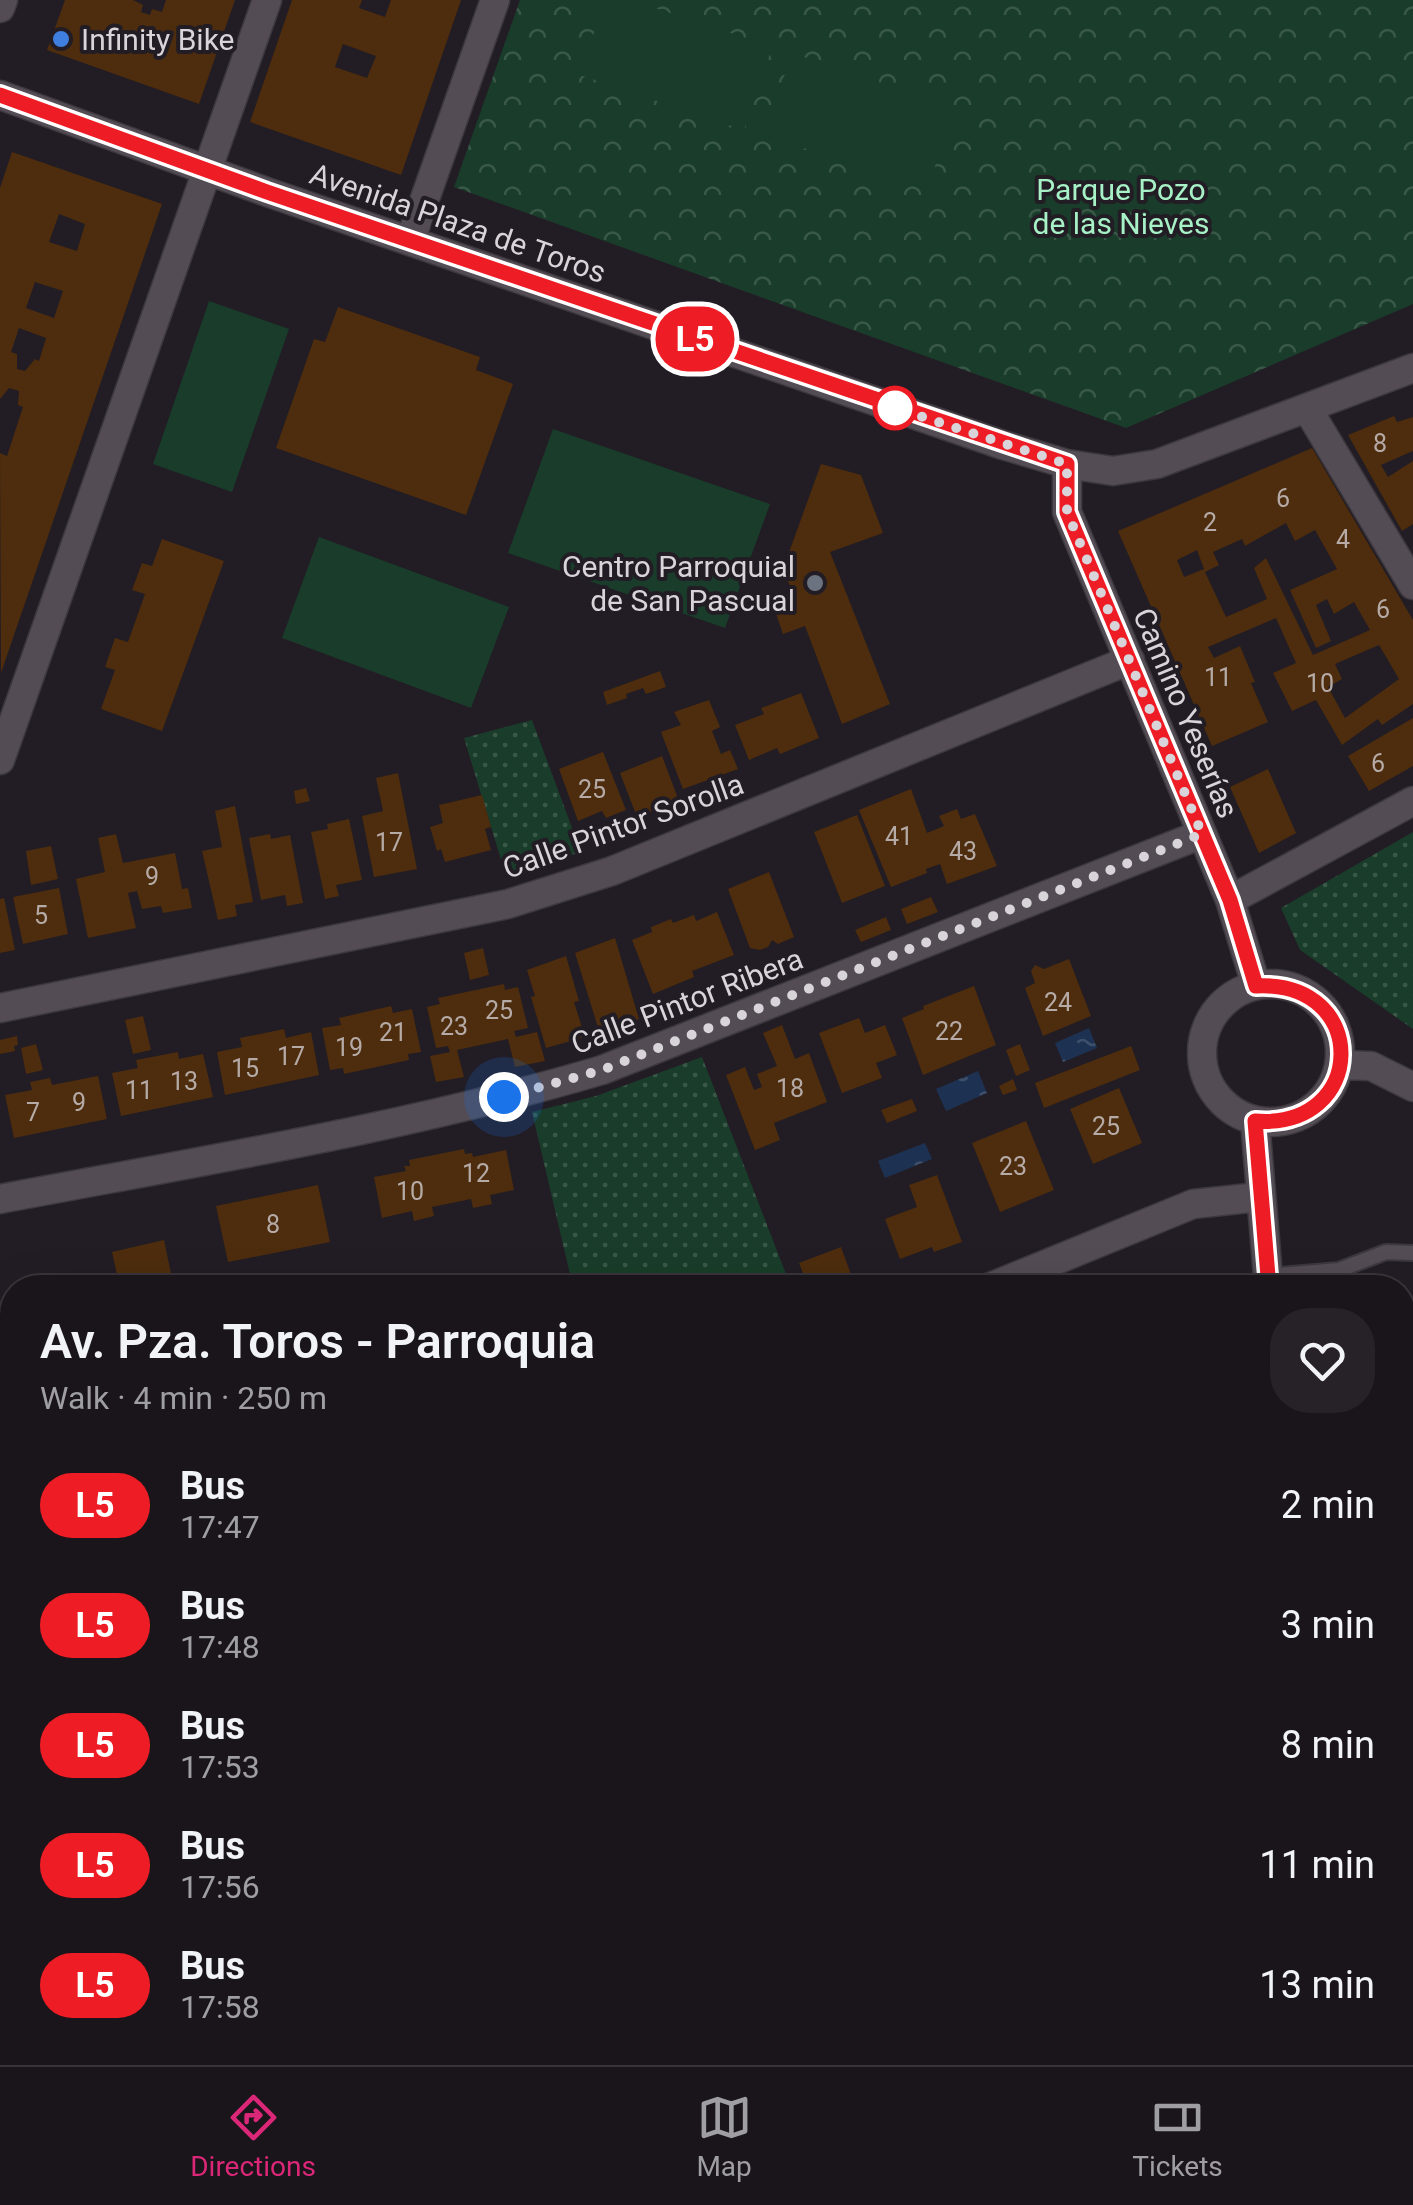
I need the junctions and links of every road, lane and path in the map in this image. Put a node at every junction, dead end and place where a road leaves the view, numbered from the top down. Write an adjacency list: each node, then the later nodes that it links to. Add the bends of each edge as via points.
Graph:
1 (3, 0): 4 (street)
2 (266, 0): 6 (street)
3 (495, 0): 7 (street)
4 (0, 8)
5 (0, 95): 6 (street, Avenida Plaza de Toros)
6 (208, 171): 7 (street, Avenida Plaza de Toros); 13 (street)
7 (410, 241): 10 (street, Avenida Plaza de Toros)
8 (1413, 368): 9 (street, Avenida Plaza de Toros)
9 (1308, 408): 10 (street, Avenida Plaza de Toros, via 1157,464 1112,470); 11 (street)
10 (1067, 464): 12 (street, Camino Yeserías, via 1067,512)
11 (1413, 586)
12 (1130, 660): 15 (street, Camino Yeserías); 18 (street, Calle Pintor Sorolla, via 612,871 508,904)
13 (0, 760)
14 (1413, 801): 16 (street)
15 (1202, 834): 16 (street, Camino Yeserías); 23 (street, Calle Pintor Ribera, via 602,1070 258,1150)
16 (1230, 900): 17 (street, Camino Yeserías)
17 (1256, 986): 19 (street, via 1278,984 1318,1002 1333,1020); 21 (street, via 1217,1010 1201,1053 1216,1096)
18 (0, 1008)
19 (1340, 1065): 20 (street, via 1371,1066); 21 (street, via 1333,1086 1300,1117)
20 (1413, 1087)
21 (1255, 1121): 22 (street)
22 (1259, 1197): 25 (street, via 1193,1204); 26 (street)
23 (0, 1198)
24 (1413, 1253): 27 (lane, via 1386,1252)
25 (1020, 1275)
26 (1267, 1275)
27 (1309, 1275)

